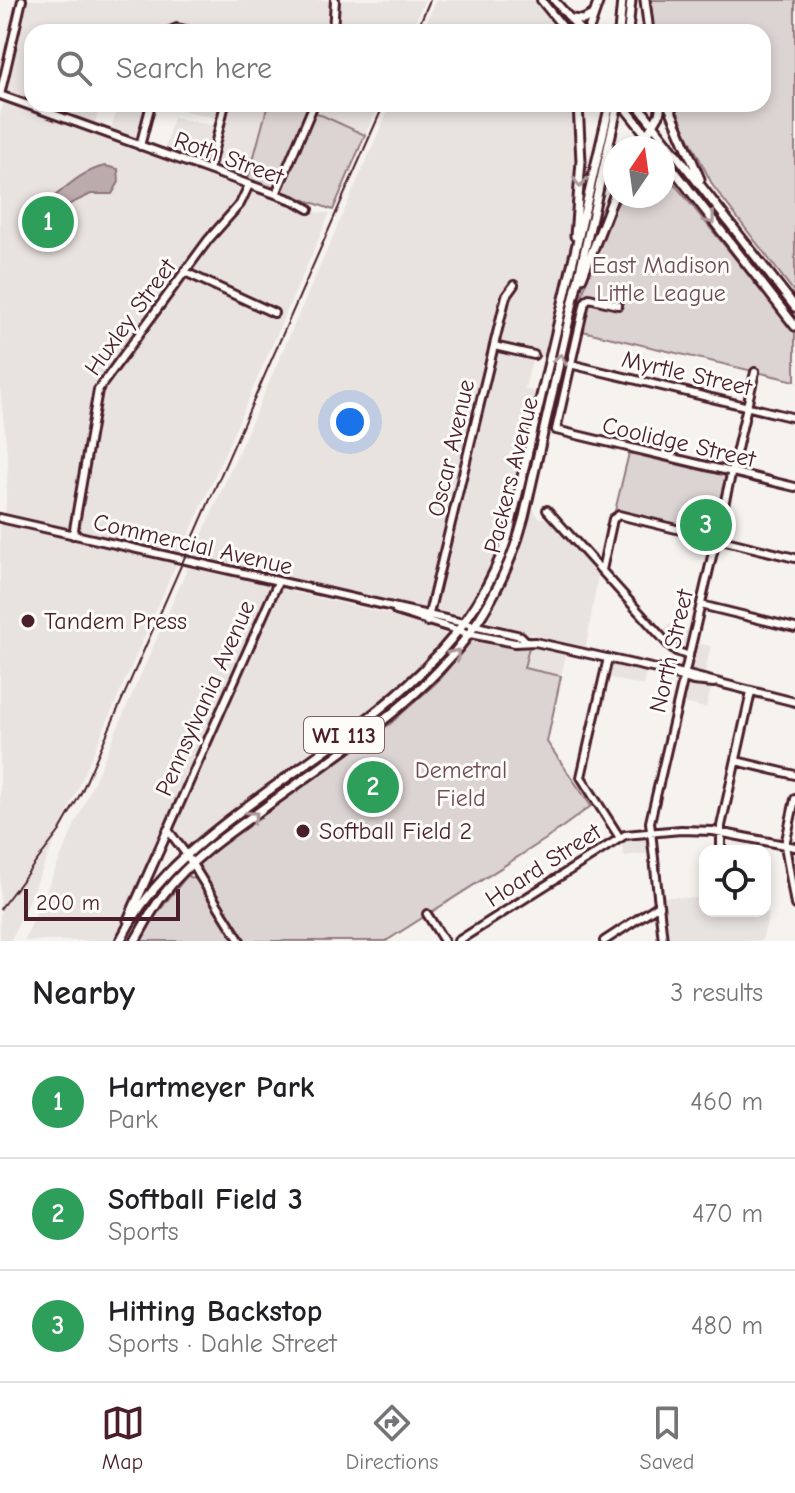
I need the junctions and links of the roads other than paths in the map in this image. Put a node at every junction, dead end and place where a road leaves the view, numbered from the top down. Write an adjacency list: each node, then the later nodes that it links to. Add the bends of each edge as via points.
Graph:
1 (22, 0): 18 (street)
2 (335, 0): 11 (street)
3 (541, 0): 12 (street)
4 (554, 0): 10 (street)
5 (599, 0): 9 (main road)
6 (622, 0): 15 (main road)
7 (631, 0): 16 (main road)
8 (645, 0): 17 (main road)
9 (594, 14): 10 (main road); 14 (main road)
10 (571, 19): 13 (street)
11 (334, 24)
12 (560, 24)
13 (575, 24)
14 (591, 24)
15 (620, 24)
16 (629, 24)
17 (648, 24)
18 (0, 95): 19 (street, Roth Street)
19 (24, 104)
20 (47, 112): 33 (street, Roth Street)
21 (149, 112): 33 (street)
22 (223, 112): 34 (street)
23 (311, 112): 38 (street)
24 (578, 112): 41 (main road, one-way to 41, via 581,161)
25 (608, 112): 41 (main road, Packers Avenue / WI 113)
26 (618, 112): 44 (main road, Packers Avenue / WI 113)
27 (624, 112): 32 (main road)
28 (644, 112): 31 (main road)
29 (660, 112): 31 (main road)
30 (672, 112): 37 (main road)
31 (654, 124): 32 (main road); 37 (main road)
32 (647, 135)
33 (140, 146): 34 (street, Roth Street)
34 (209, 170): 36 (street, Roth Street)
35 (675, 171): 48 (main road, one-way to 48)
36 (249, 185): 38 (street, Roth Street); 42 (street, Huxley Street, via 240,204)
37 (707, 191): 46 (main road)
38 (276, 194): 40 (street, Roth Street)
39 (609, 208): 44 (main road)
40 (309, 209)
41 (572, 262): 66 (main road, Packers Avenue / WI 113, via 508,536 492,580)
42 (185, 272): 47 (street); 59 (street, Huxley Street, via 98,390)
43 (514, 285): 49 (street, Oscar Avenue, via 506,296)
44 (574, 298): 67 (main road, Packers Avenue / WI 113, one-way to 44, via 498,592 518,543)
45 (618, 305): 51 (street, via 587,299)
46 (795, 307)
47 (274, 313)
48 (795, 326)
49 (494, 346): 50 (street); 65 (street, Oscar Avenue)
50 (534, 355)
51 (570, 364): 53 (street, Myrtle Street); 55 (street, Coolidge Street, via 556,430)
52 (755, 372): 53 (street, North Street)
53 (747, 406): 54 (street, Myrtle Street); 55 (street, North Street)
54 (795, 418)
55 (731, 472): 56 (street, Coolidge Street); 60 (street, North Street)
56 (795, 487)
57 (547, 510): 62 (street)
58 (0, 518): 59 (street, Commercial Avenue)
59 (73, 535): 63 (street, Commercial Avenue)
60 (716, 539): 61 (street); 62 (street, via 615,517); 64 (street, North Street)
61 (795, 558)
62 (602, 570): 72 (street, via 676,651)
63 (278, 582): 65 (street, Commercial Avenue); 80 (street, Pennsylvania Avenue)
64 (701, 605): 68 (street); 72 (street, North Street)
65 (428, 618): 66 (street, Commercial Avenue); 69 (street, Commercial Avenue)
66 (465, 624): 67 (street, Commercial Avenue); 69 (main road, Packers Avenue / WI 113)
67 (476, 626): 70 (main road, Packers Avenue / WI 113); 71 (street, Commercial Avenue)
68 (795, 628)
69 (459, 631): 70 (street, Commercial Avenue); 87 (main road, Packers Avenue / WI 113, via 396,696)
70 (470, 634): 71 (street, Commercial Avenue); 88 (main road, Packers Avenue / WI 113, one-way to 70, via 396,711)
71 (526, 641): 73 (street, Commercial Avenue)
72 (689, 656): 74 (street, North Street)
73 (608, 658): 74 (street, Commercial Avenue); 83 (street, via 581,777)
74 (684, 676): 75 (street, Commercial Avenue); 82 (street, North Street)
75 (751, 692): 76 (street, Commercial Avenue); 77 (street)
76 (795, 702)
77 (736, 761): 78 (street); 81 (street)
78 (795, 775)
79 (795, 799): 85 (street)
80 (168, 830): 87 (street); 92 (main road)
81 (720, 832): 82 (street, Hoard Street); 84 (street); 85 (street, Hoard Street)
82 (651, 833): 83 (street, Hoard Street); 89 (street, North Street)
83 (620, 838): 96 (street, Hoard Street)
84 (721, 845)
85 (785, 845): 86 (street, Hoard Street); 90 (street)
86 (795, 847)
87 (186, 854): 88 (street); 92 (main road, WI 113, via 158,883)
88 (192, 864): 93 (main road, WI 113, via 166,890); 94 (street)
89 (659, 905): 97 (street); 98 (street, North Street)
90 (795, 905)
91 (427, 914): 95 (street)
92 (120, 939)
93 (135, 941)
94 (240, 941)
95 (444, 941)
96 (458, 941)
97 (604, 941)
98 (663, 941)

